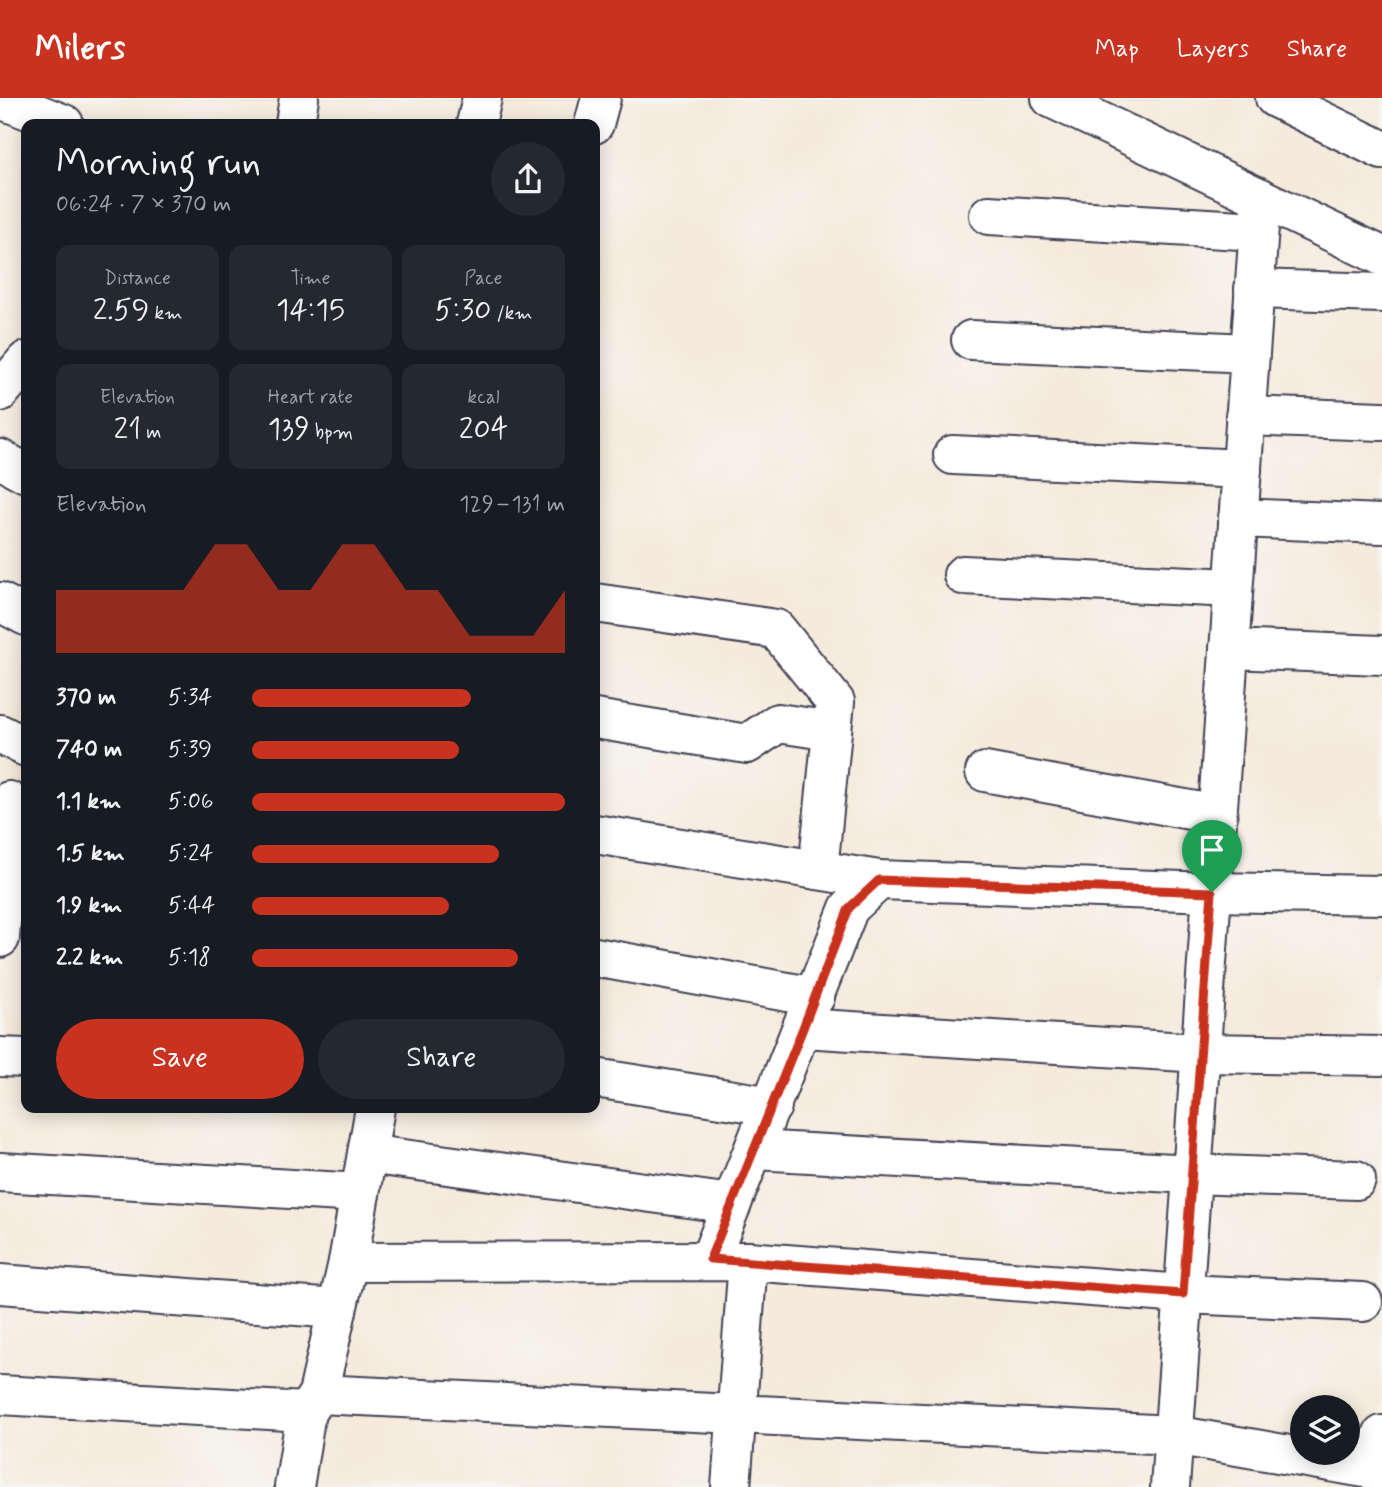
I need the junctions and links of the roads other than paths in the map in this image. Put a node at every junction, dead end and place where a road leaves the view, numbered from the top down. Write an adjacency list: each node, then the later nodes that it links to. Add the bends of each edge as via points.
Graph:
1 (299, 98): 8 (street)
2 (481, 98): 9 (street)
3 (601, 98): 10 (street)
4 (1051, 98): 12 (street)
5 (1275, 98): 11 (street)
6 (0, 99): 7 (street)
7 (51, 119)
8 (296, 119)
9 (477, 119)
10 (595, 119)
11 (1382, 150)
12 (1260, 214): 13 (street); 14 (street); 15 (street)
13 (989, 215)
14 (1381, 254)
15 (1254, 289): 16 (street); 18 (street)
16 (1382, 293)
17 (971, 340): 18 (street)
18 (1250, 353): 21 (street)
19 (19, 359): 20 (street)
20 (0, 392)
21 (1245, 416): 22 (street); 25 (street)
22 (1382, 421)
23 (953, 455): 25 (street)
24 (0, 459): 26 (street)
25 (1242, 469): 27 (street)
26 (21, 470)
27 (1238, 518): 28 (street); 30 (street)
28 (1382, 524)
29 (963, 575): 30 (street)
30 (1233, 588): 34 (street)
31 (0, 602): 33 (street)
32 (600, 604): 37 (street, via 776,629 835,702)
33 (21, 613)
34 (1229, 649): 35 (street); 42 (street)
35 (1382, 655)
36 (600, 720): 37 (street, via 747,744 778,723)
37 (832, 731): 44 (street)
38 (0, 734): 39 (street)
39 (21, 744)
40 (985, 772): 42 (street)
41 (14, 808): 48 (street)
42 (1217, 815): 46 (street)
43 (600, 835): 44 (street)
44 (818, 870): 45 (street)
45 (879, 880): 46 (street); 51 (street, via 849,908)
46 (1212, 892): 47 (street); 52 (street)
47 (1382, 895)
48 (0, 937): 49 (street)
49 (21, 938)
50 (600, 958): 51 (street)
51 (809, 1012): 52 (street); 57 (street)
52 (1201, 1053): 53 (street); 62 (street)
53 (1382, 1056)
54 (0, 1057): 55 (street)
55 (21, 1058)
56 (600, 1079): 57 (street)
57 (772, 1106): 59 (street)
58 (374, 1113): 60 (street)
59 (754, 1150): 62 (street); 65 (street)
60 (367, 1154): 64 (street); 65 (street)
61 (0, 1172): 64 (street)
62 (1192, 1174): 63 (street); 70 (street)
63 (1356, 1180)
64 (360, 1192): 68 (street)
65 (732, 1203): 66 (street)
66 (710, 1259): 67 (street); 68 (street)
67 (747, 1261): 70 (street); 75 (street)
68 (348, 1262): 72 (street)
69 (0, 1284): 72 (street)
70 (1183, 1294): 71 (street); 76 (street)
71 (1363, 1302)
72 (337, 1309): 74 (street)
73 (0, 1395): 74 (street)
74 (312, 1403): 75 (street); 78 (street)
75 (736, 1415): 76 (street); 79 (street)
76 (1174, 1435): 77 (street); 80 (street)
77 (1379, 1459)
78 (293, 1487)
79 (732, 1487)
80 (1170, 1487)

